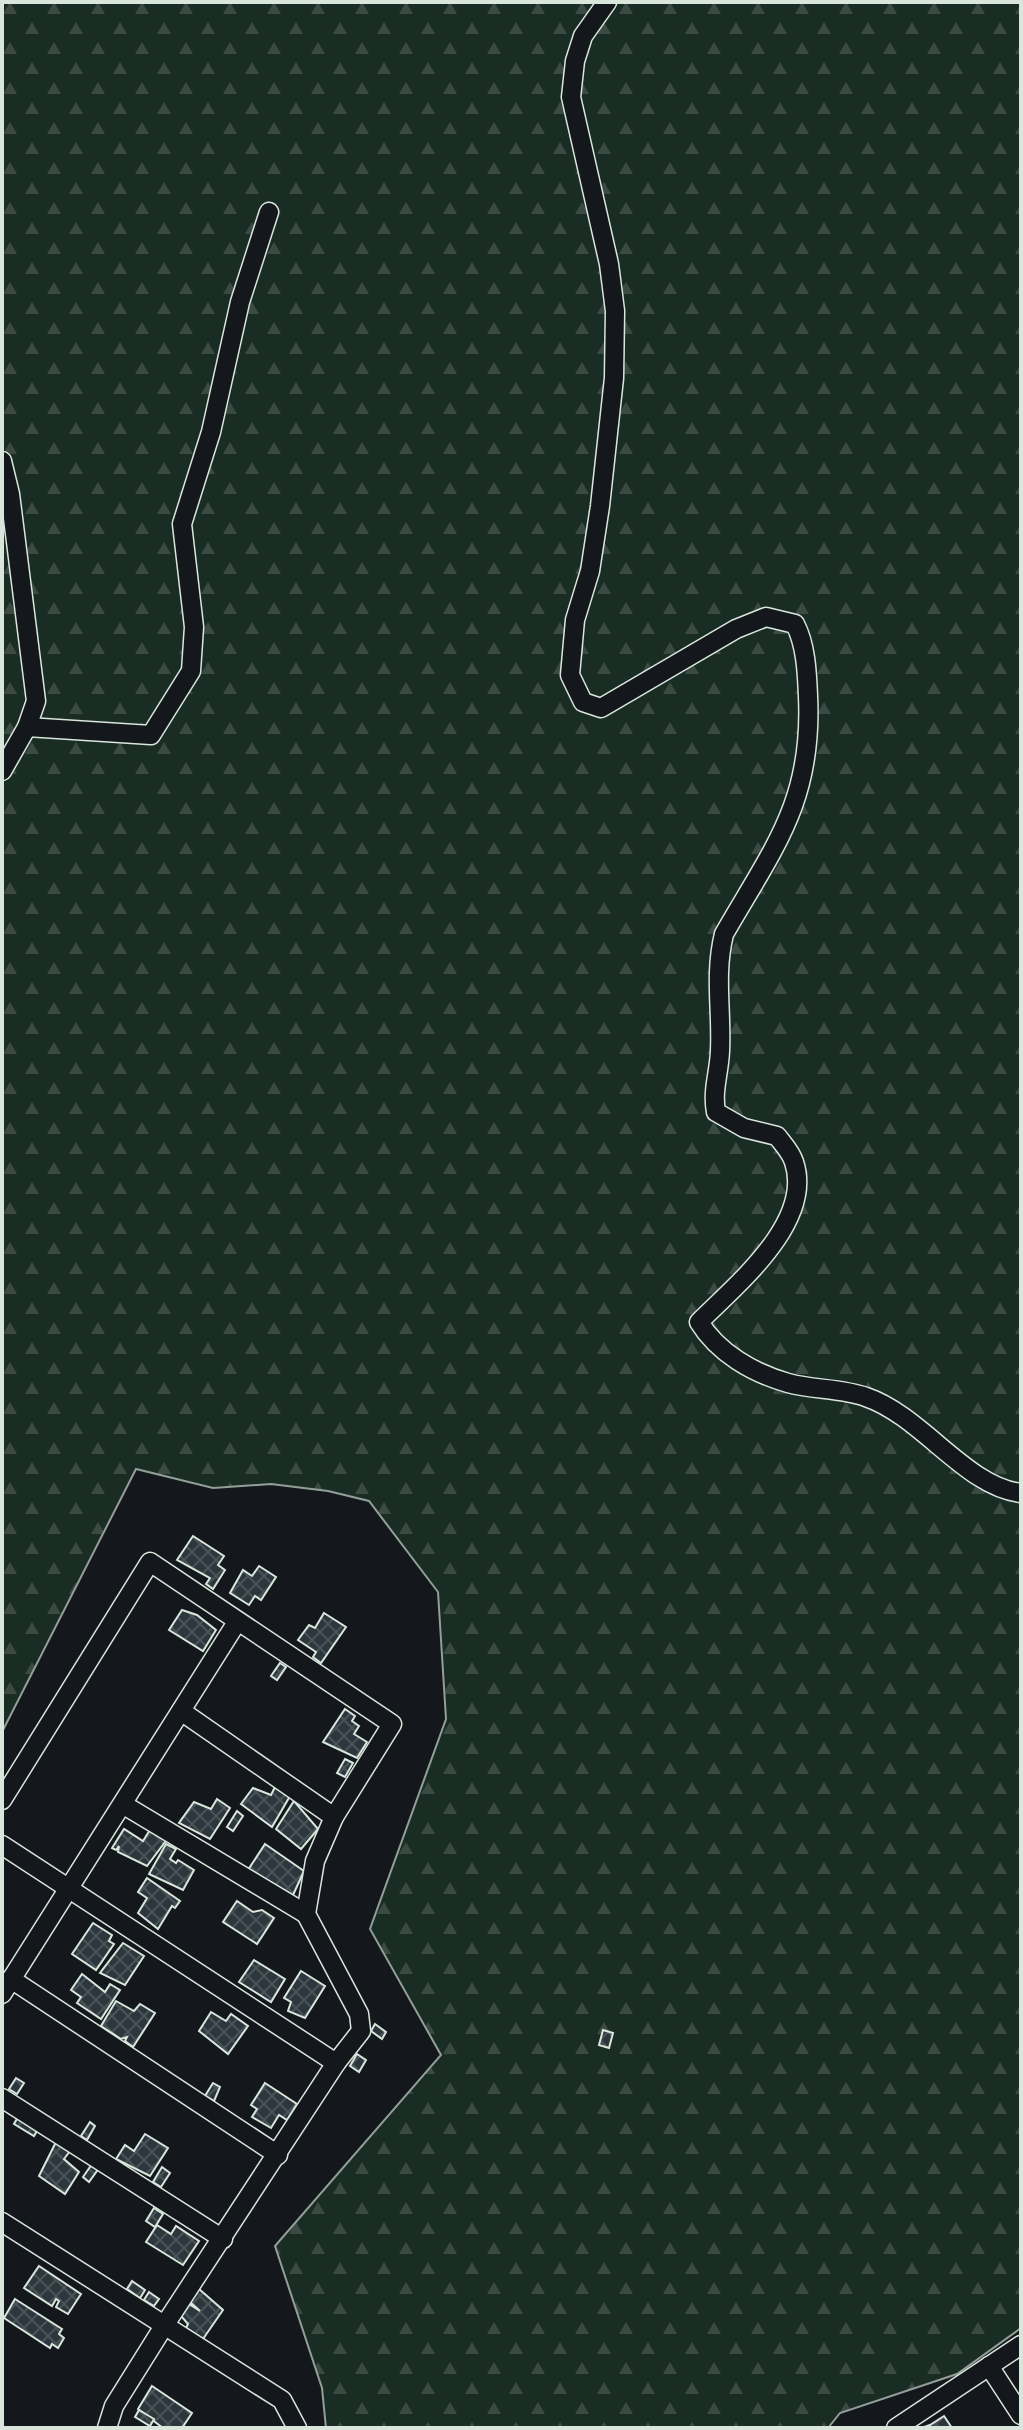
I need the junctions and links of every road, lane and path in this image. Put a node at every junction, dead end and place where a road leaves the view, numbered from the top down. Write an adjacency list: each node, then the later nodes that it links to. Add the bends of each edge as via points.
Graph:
1 (607, 2): 6 (street, via 583,36 571,97 615,311 614,378 600,506 590,571 575,620 572,685 583,702 601,708 766,617 795,624 807,672 806,768 792,817 720,948 720,1055 712,1091 716,1112 744,1128 777,1136 796,1167 794,1202 776,1243 699,1322 711,1342 751,1368 788,1383 866,1397 912,1420 978,1475)
2 (269, 212): 4 (street, via 182,524 194,627 191,671 151,735)
3 (2, 461): 4 (street, via 32,653 36,701)
4 (27, 727): 5 (street)
5 (2, 771)
6 (1021, 1493)
7 (237, 1622): 8 (street); 9 (street, via 150,1562); 11 (street, via 392,1724)
8 (181, 1711): 10 (street); 11 (street)
9 (2, 1800)
10 (124, 1805): 13 (street); 14 (street)
11 (334, 1817): 14 (street, via 315,1861)
12 (2, 1845): 13 (street)
13 (67, 1889): 15 (street); 16 (street)
14 (306, 1914): 16 (street, via 359,2014 361,2031)
15 (6, 1986): 18 (street)
16 (336, 2063): 18 (street)
17 (2, 2098): 20 (street)
18 (278, 2155): 20 (street)
19 (2, 2222): 21 (street)
20 (223, 2239): 21 (street)
21 (164, 2326): 25 (street); 26 (street, via 282,2400)
22 (1021, 2345): 23 (street)
23 (989, 2366): 24 (street); 27 (street)
24 (1021, 2415)
25 (113, 2425)
26 (297, 2428)
27 (896, 2428)

